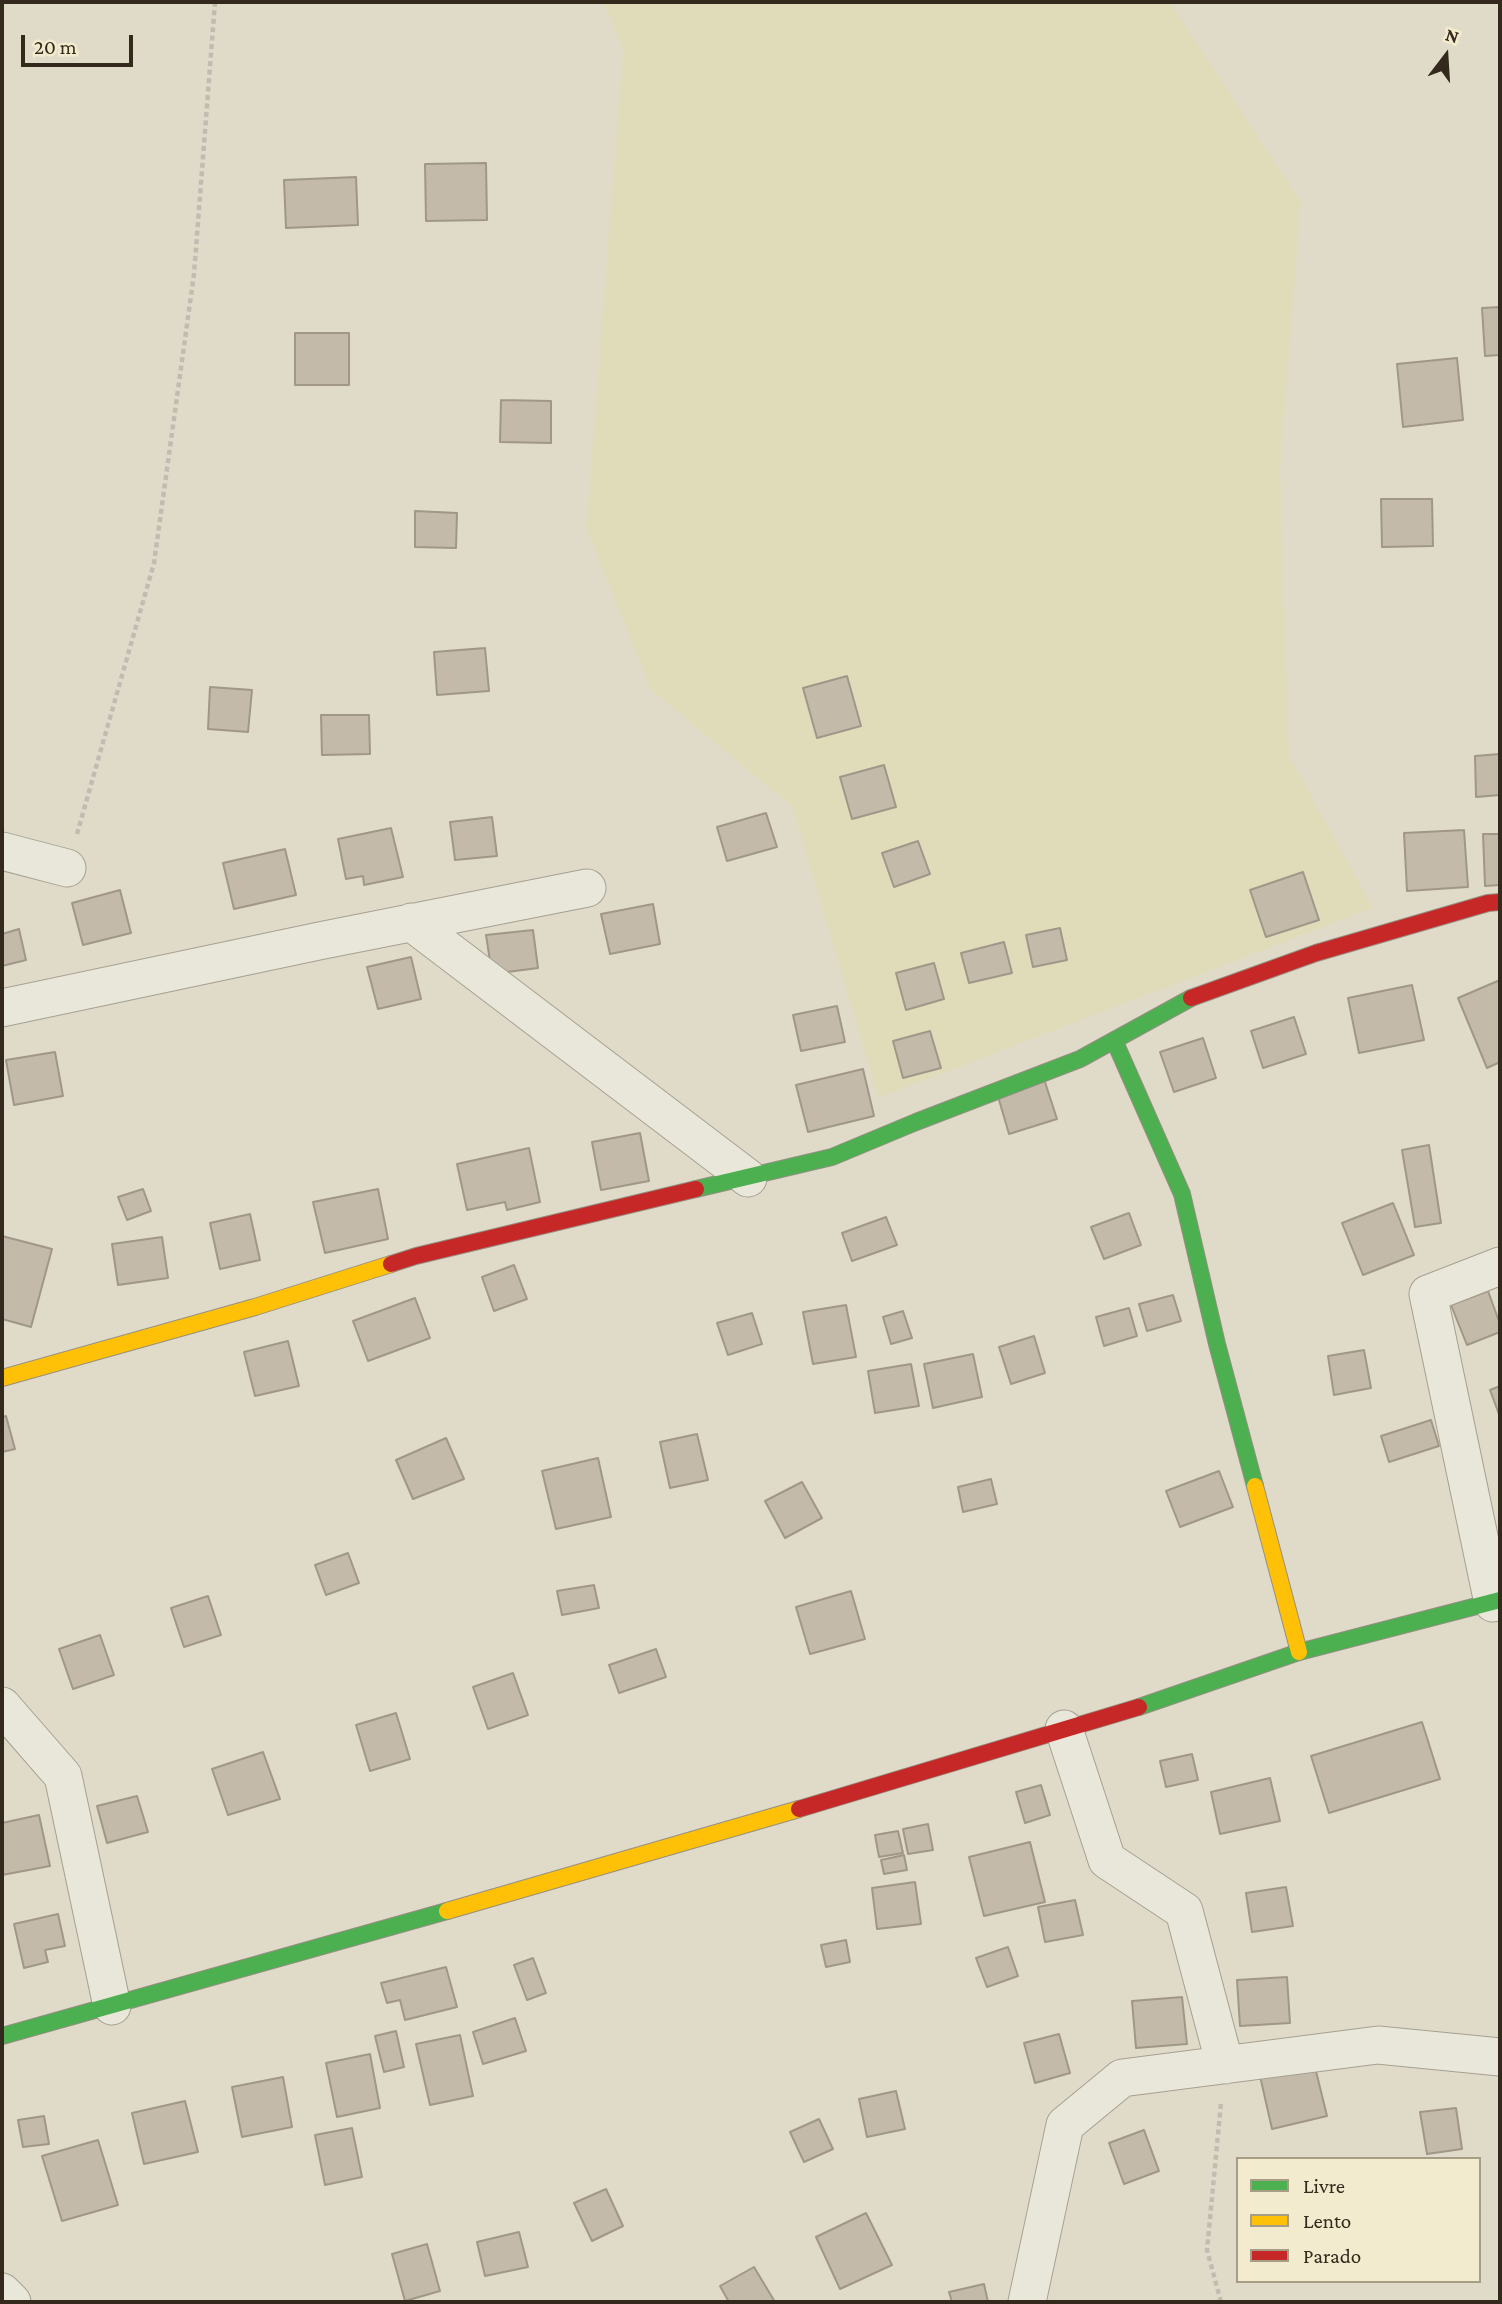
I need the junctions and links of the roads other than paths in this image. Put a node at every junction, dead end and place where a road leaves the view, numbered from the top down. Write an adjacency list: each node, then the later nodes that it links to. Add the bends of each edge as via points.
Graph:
1 (2, 851): 2 (street)
2 (67, 868)
3 (587, 888): 5 (street)
4 (1500, 902): 7 (street, via 1315,953 1200,993)
5 (411, 922): 6 (street); 8 (street)
6 (2, 1008)
7 (1114, 1040): 8 (street, via 1080,1059 832,1157); 12 (street, via 1182,1194)
8 (748, 1178): 10 (street, via 416,1256)
9 (1500, 1266): 11 (street, via 1429,1294)
10 (2, 1378)
11 (1496, 1602): 12 (street)
12 (1299, 1652): 14 (street)
13 (2, 1706): 15 (street, via 63,1776)
14 (1064, 1729): 15 (street); 18 (street, via 1107,1860 1184,1911)
15 (112, 2006): 16 (street)
16 (2, 2036)
17 (1500, 2057): 18 (street, via 1378,2045)
18 (1225, 2065): 21 (street, via 1122,2078 1065,2125)
19 (2, 2292): 20 (street)
20 (12, 2302)
21 (1027, 2302)

